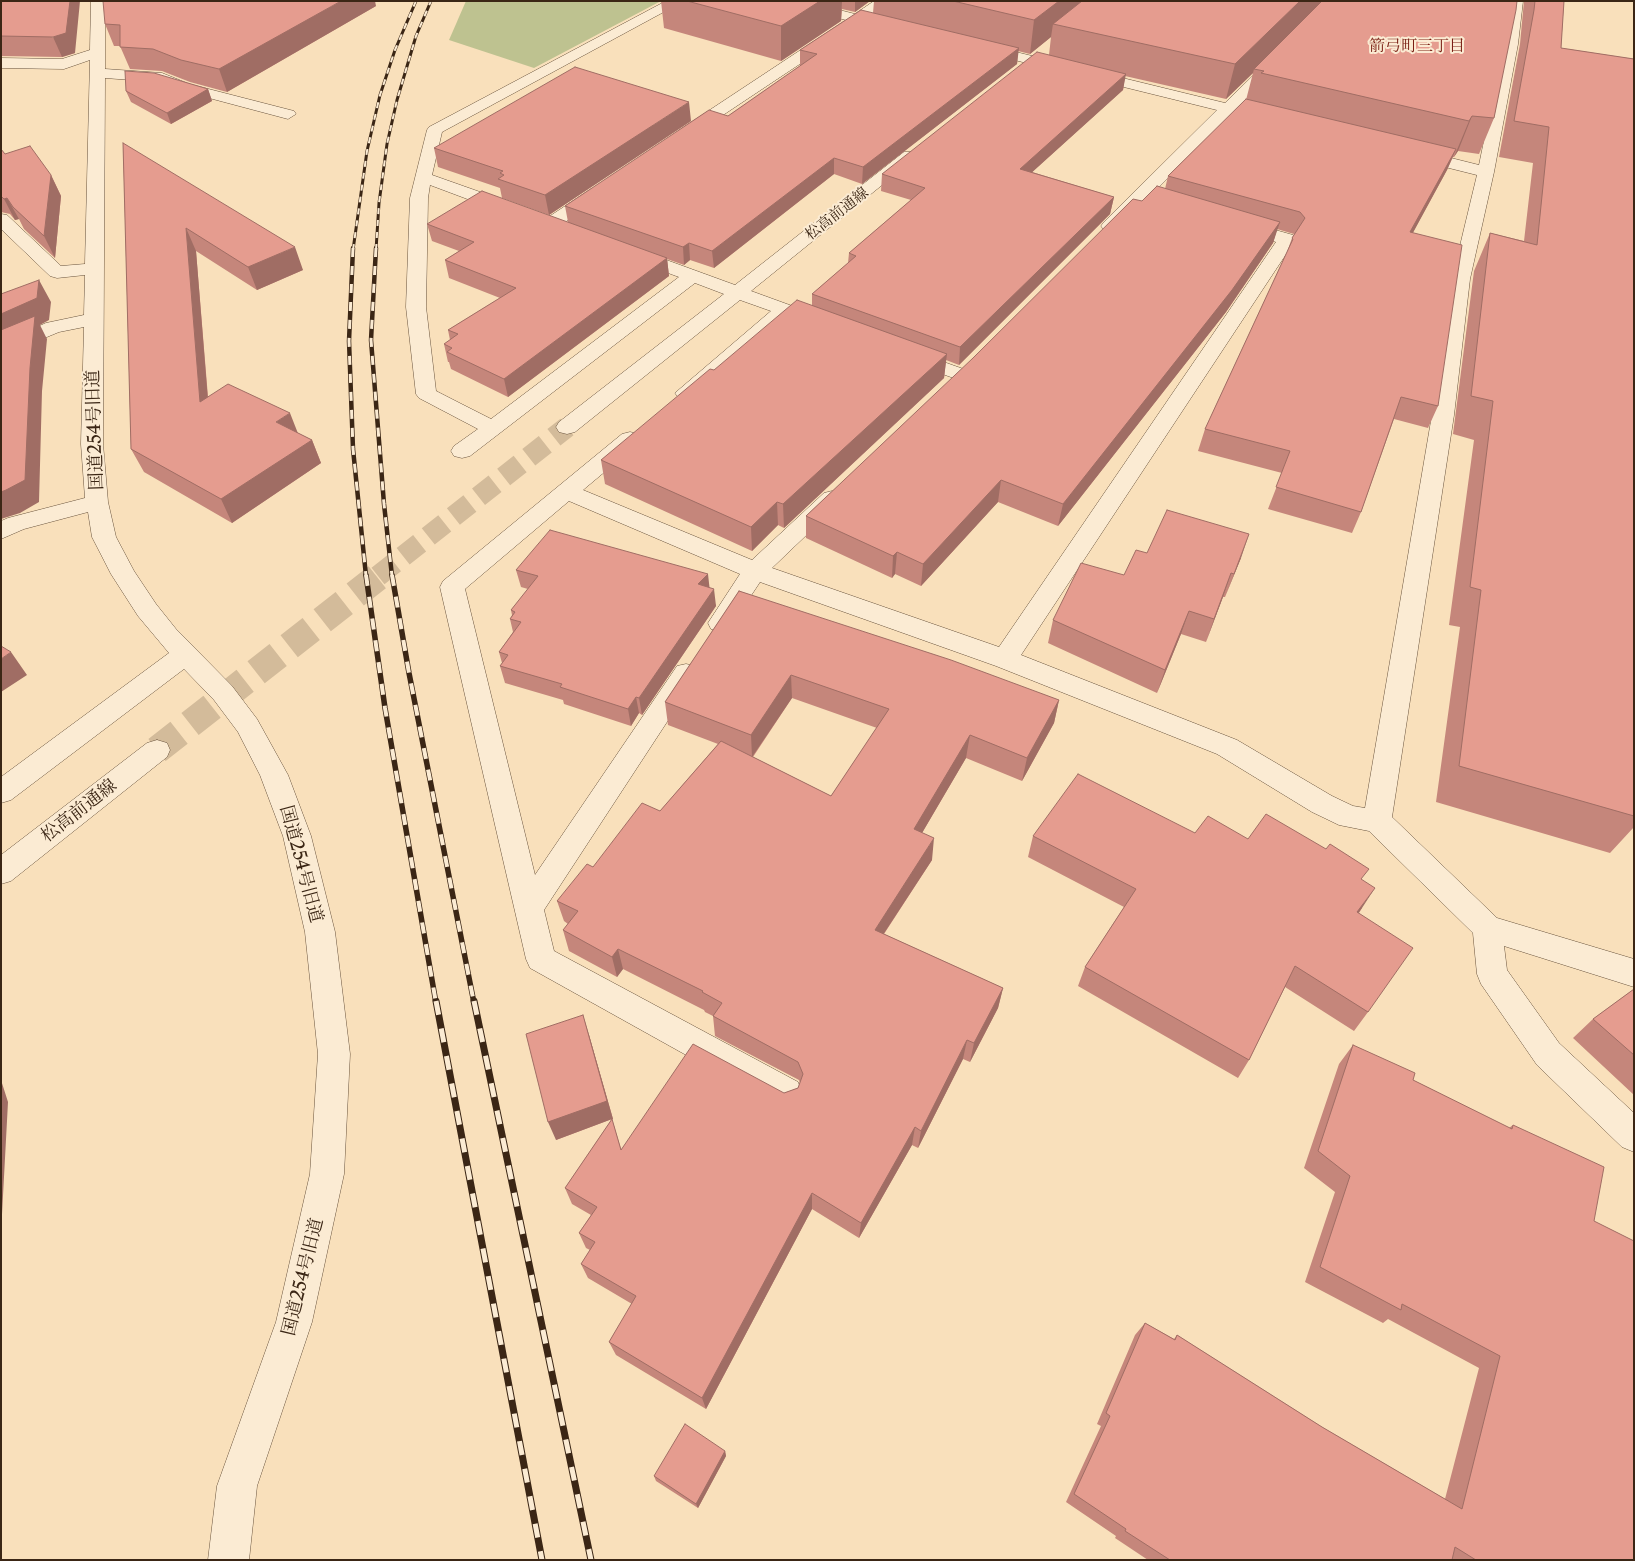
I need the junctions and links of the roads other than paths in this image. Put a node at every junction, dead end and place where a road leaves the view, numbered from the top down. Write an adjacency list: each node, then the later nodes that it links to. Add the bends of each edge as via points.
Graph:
1 (98, 1): 13 (street, 国道254号旧道)
2 (677, 1): 22 (street, via 435,130)
3 (786, 1): 6 (street)
4 (884, 1): 6 (street)
5 (1516, 1): 21 (street)
6 (857, 18): 7 (street); 18 (street)
7 (903, 29)
8 (968, 45): 11 (street)
9 (1048, 48): 11 (street)
10 (1289, 48): 15 (street)
11 (1032, 60): 14 (street); 15 (street)
12 (1, 63): 13 (street)
13 (97, 63): 16 (street, via 118,73 162,78 184,87); 30 (street, 国道254号旧道)
14 (1017, 72)
15 (1229, 108): 17 (street); 28 (street, via 1149,199)
16 (288, 114)
17 (1258, 115)
18 (674, 141)
19 (924, 146): 32 (street, 松高前通線)
20 (1400, 150): 21 (street)
21 (1486, 172): 53 (street, via 1461,279 1443,415)
22 (423, 177): 26 (street); 42 (street, via 419,198 416,307 426,394)
23 (608, 185): 26 (street)
24 (1, 219): 30 (street, via 57,272)
25 (1223, 220): 50 (street, via 1287,239)
26 (550, 224): 27 (street)
27 (568, 230)
28 (1099, 238)
29 (621, 250): 31 (street)
30 (94, 269): 34 (street, 国道254号旧道)
31 (692, 276): 32 (street); 42 (street)
32 (737, 293): 33 (street); 41 (street, 松高前通線)
33 (785, 310): 35 (street); 45 (street)
34 (93, 319): 36 (street, via 54,327); 46 (street, 国道254号旧道, via 92,444)
35 (813, 320)
36 (1, 350)
37 (897, 351): 39 (street)
38 (976, 361): 39 (street)
39 (962, 375): 40 (street)
40 (948, 389)
41 (566, 427)
42 (493, 428): 43 (street)
43 (462, 451)
44 (848, 483): 48 (street)
45 (567, 492): 48 (street); 55 (street, via 452,587)
46 (97, 502): 47 (street, via 16,523); 49 (street, 国道254号旧道, via 104,538 123,574 147,610)
47 (1, 531)
48 (755, 571): 50 (street); 55 (street)
49 (186, 654): 52 (street); 60 (street, 国道254号旧道, via 223,693 248,726 274,775 297,836 320,932 334,1054 327,1174 294,1322 237,1486)
50 (1005, 659): 53 (street, via 1227,747 1322,804 1349,817)
51 (157, 750): 54 (street, 松高前通線)
52 (1, 792)
53 (1377, 821): 56 (street)
54 (1, 872)
55 (530, 907): 58 (street, via 541,959)
56 (1487, 928): 57 (street); 59 (street, via 1492,974 1548,1054)
57 (1634, 973)
58 (786, 1093)
59 (1634, 1136)
60 (228, 1560)

